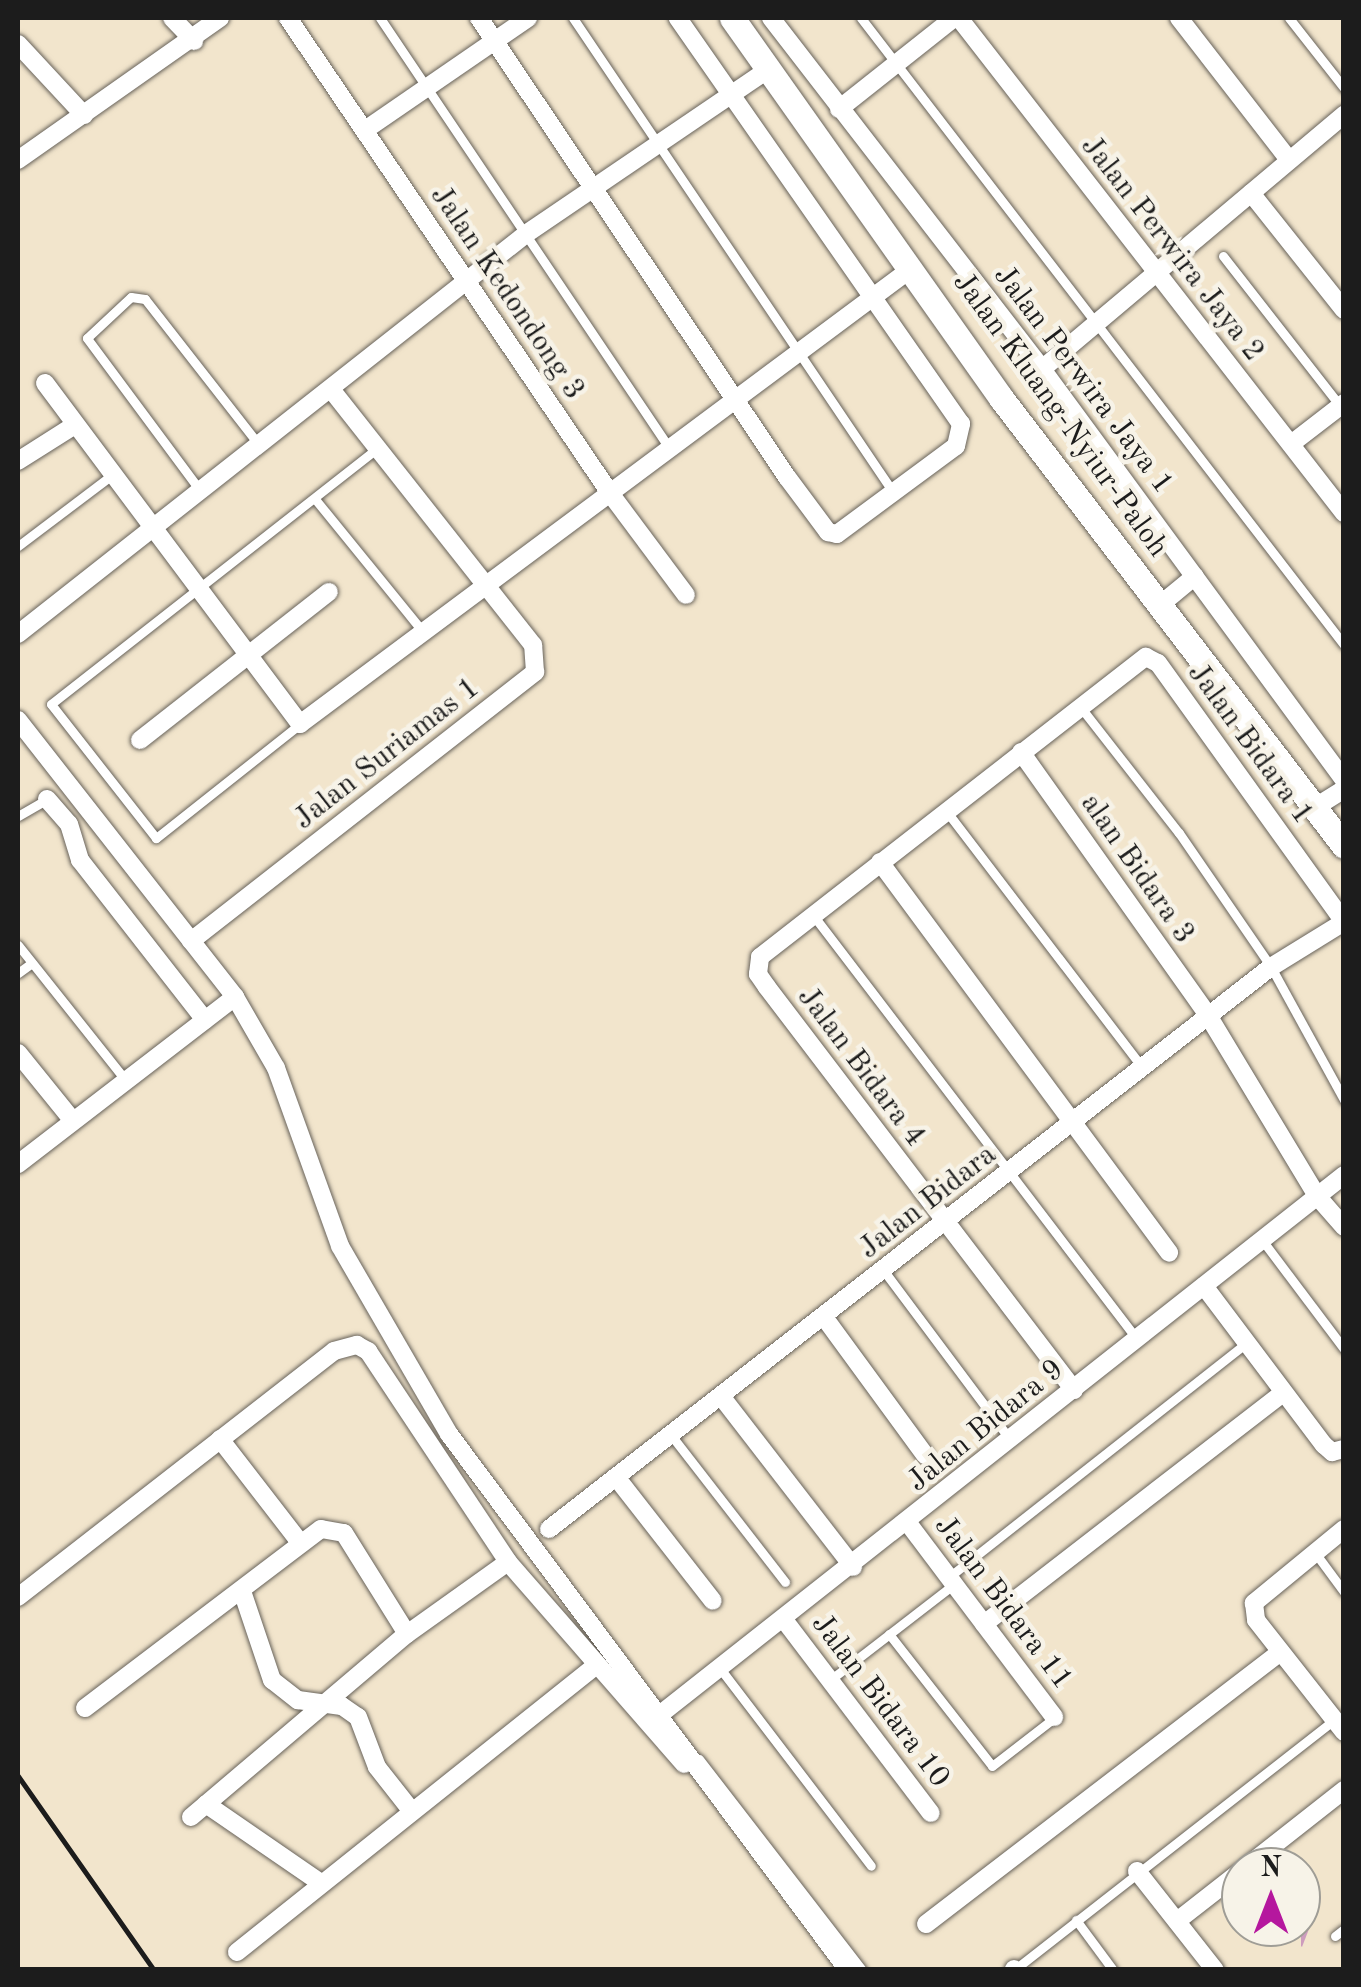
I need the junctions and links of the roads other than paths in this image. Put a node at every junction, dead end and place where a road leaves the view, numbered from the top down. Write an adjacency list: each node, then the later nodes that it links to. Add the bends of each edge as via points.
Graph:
1 (172, 18): 16 (street)
2 (220, 18): 16 (street)
3 (288, 18): 26 (street, Jalan Kedondong 3)
4 (380, 18): 20 (lane)
5 (479, 18): 15 (street)
6 (528, 18): 15 (street)
7 (573, 18): 27 (lane)
8 (678, 18): 22 (street)
9 (732, 18): 19 (street, Jalan Kluang-Nyiur-Paloh)
10 (772, 18): 23 (street, Jalan Perwira Jaya 1)
11 (861, 18): 18 (lane)
12 (956, 18): 18 (street); 35 (street, Jalan Perwira Jaya 2)
13 (1179, 18): 29 (street)
14 (1290, 18): 21 (lane)
15 (495, 40): 20 (street); 30 (street)
16 (194, 41): 24 (street)
17 (18, 44): 24 (street)
18 (896, 65): 23 (street); 39 (lane)
19 (770, 68): 22 (street); 34 (street, Jalan Kluang-Nyiur-Paloh)
20 (428, 87): 26 (street); 32 (lane)
21 (1344, 88)
22 (730, 93): 27 (street); 37 (street)
23 (840, 109): 41 (street, Jalan Perwira Jaya 1)
24 (84, 115): 28 (street)
25 (1344, 115): 29 (street)
26 (365, 130): 36 (street, Jalan Kedondong 3)
27 (659, 141): 30 (street); 40 (lane)
28 (18, 160)
29 (1289, 160): 31 (street)
30 (592, 187): 32 (street); 44 (street)
31 (1251, 193): 35 (street); 38 (street)
32 (526, 234): 36 (street); 50 (lane)
33 (1223, 256): 45 (lane)
34 (912, 268): 37 (street); 65 (street, Jalan Kluang-Nyiur-Paloh, via 1001,398)
35 (1154, 274): 39 (street); 48 (street, Jalan Perwira Jaya 2)
36 (467, 283): 43 (street); 54 (street, Jalan Kedondong 3)
37 (872, 298): 40 (street); 55 (street, via 963,432 956,446)
38 (1344, 310)
39 (1096, 324): 41 (street); 68 (lane)
40 (798, 353): 44 (street); 55 (lane)
41 (1042, 369): 60 (street, Jalan Perwira Jaya 1)
42 (45, 382): 46 (street)
43 (331, 390): 47 (street); 49 (street)
44 (735, 400): 50 (street); 55 (street, via 832,534)
45 (1342, 404): 48 (street)
46 (75, 425): 51 (street); 52 (street)
47 (259, 444): 53 (street); 53 (lane, via 145,299 131,297 87,338)
48 (1290, 444): 57 (street, Jalan Perwira Jaya 2)
49 (377, 448): 56 (lane); 61 (street)
50 (670, 448): 54 (street)
51 (18, 461)
52 (112, 475): 58 (street); 59 (lane)
53 (199, 490): 58 (street)
54 (610, 494): 61 (street); 64 (street, Jalan Kedondong 3)
55 (894, 495)
56 (314, 499): 62 (lane); 66 (lane)
57 (1340, 501)
58 (150, 529): 62 (street); 67 (street)
59 (18, 546)
60 (1196, 576): 65 (street); 75 (street, Jalan Perwira Jaya 1)
61 (488, 585): 66 (street); 85 (street, Jalan Suriamas 1, via 532,645 535,672)
62 (195, 591): 69 (street); 72 (lane, via 52,704 150,836 160,836)
63 (330, 592): 69 (street)
64 (686, 595)
65 (1160, 605): 78 (street, Jalan Kluang-Nyiur-Paloh)
66 (423, 632): 72 (street)
67 (18, 634)
68 (1344, 645)
69 (246, 657): 72 (street); 73 (street)
70 (1080, 706): 74 (street); 84 (street, Jalan Bidara 1, via 1140,660 1158,663); 88 (lane, via 1179,832)
71 (18, 720): 85 (street)
72 (300, 724)
73 (140, 740)
74 (1021, 752): 79 (street); 91 (street, alan Bidara 3)
75 (1344, 780)
76 (1344, 789): 78 (street)
77 (48, 799): 80 (lane); 92 (street, via 69,824 80,860)
78 (1314, 808): 81 (street, Jalan Kluang-Nyiur-Paloh)
79 (946, 810): 82 (street); 94 (lane)
80 (18, 816)
81 (1344, 846)
82 (880, 862): 83 (street); 98 (street)
83 (813, 914): 100 (lane); 103 (street, Jalan Bidara 4, via 757,964 767,988)
84 (1343, 922): 88 (street, Jalan Bidara)
85 (190, 940): 90 (street)
86 (18, 945): 87 (lane)
87 (32, 963): 89 (lane); 95 (lane)
88 (1271, 968): 91 (street, Jalan Bidara); 96 (lane)
89 (18, 973)
90 (235, 998): 92 (street); 146 (street, via 276,1068 340,1246 382,1324)
91 (1209, 1017): 94 (street, Jalan Bidara); 102 (street, alan Bidara 3)
92 (205, 1020): 95 (street)
93 (18, 1053): 97 (street)
94 (1143, 1068): 98 (street, Jalan Bidara)
95 (126, 1082): 97 (street)
96 (1344, 1100)
97 (73, 1122): 99 (street)
98 (1076, 1122): 100 (street, Jalan Bidara); 106 (street)
99 (18, 1164)
100 (1010, 1174): 103 (street, Jalan Bidara); 110 (lane)
101 (1344, 1175): 102 (street, Jalan Bidara 9)
102 (1317, 1196): 104 (street, alan Bidara 3); 105 (street, Jalan Bidara 9)
103 (945, 1224): 107 (street, Jalan Bidara); 113 (street, Jalan Bidara 4)
104 (1344, 1227)
105 (1262, 1240): 108 (street, Jalan Bidara 9); 112 (lane)
106 (1169, 1253)
107 (884, 1271): 109 (street, Jalan Bidara); 118 (lane)
108 (1204, 1286): 110 (street, Jalan Bidara 9); 111 (street)
109 (824, 1317): 115 (street, Jalan Bidara); 120 (street)
110 (1137, 1340): 113 (street, Jalan Bidara 9)
111 (1245, 1344): 114 (street); 129 (lane)
112 (1344, 1349)
113 (1074, 1390): 118 (street, Jalan Bidara 9)
114 (1284, 1393): 119 (street, via 1324,1445 1332,1452); 136 (street)
115 (722, 1396): 116 (street, Jalan Bidara); 128 (street)
116 (672, 1435): 121 (street, Jalan Bidara); 130 (lane)
117 (220, 1439): 125 (street); 127 (street, via 334,1351 357,1345 368,1351); 133 (street)
118 (1011, 1441): 122 (street, Jalan Bidara 9)
119 (1344, 1449)
120 (926, 1455)
121 (616, 1478): 123 (street, Jalan Bidara); 134 (street)
122 (908, 1523): 128 (street, Jalan Bidara 9); 129 (street, Jalan Bidara 11)
123 (549, 1529)
124 (1344, 1529): 126 (street)
125 (298, 1540): 131 (street); 137 (street, via 321,1528 344,1534)
126 (1314, 1552): 132 (lane); 139 (street, via 1258,1594 1256,1620)
127 (508, 1562): 137 (street); 140 (street)
128 (852, 1567): 135 (street, Jalan Bidara 9)
129 (952, 1580): 136 (street, Jalan Bidara 11); 138 (lane)
130 (785, 1582)
131 (242, 1590): 143 (street, via 272,1680 298,1700); 144 (street)
132 (1344, 1592)
133 (18, 1597)
134 (713, 1601)
135 (785, 1621): 141 (street, Jalan Bidara 9); 142 (street, Jalan Bidara 10)
136 (984, 1624): 145 (street, Jalan Bidara 11)
137 (408, 1634): 143 (street)
138 (890, 1634): 142 (lane); 145 (lane, via 992,1766)
139 (1281, 1652): 147 (street); 161 (street)
140 (595, 1666): 146 (street); 151 (street)
141 (722, 1672): 146 (street, Jalan Bidara 9); 155 (lane)
142 (830, 1680): 152 (street, Jalan Bidara 10)
143 (326, 1704): 150 (street); 151 (street, via 358,1717 377,1767)
144 (85, 1708)
145 (1054, 1717)
146 (653, 1720): 148 (street); 148 (street)
147 (1340, 1722): 156 (lane)
148 (708, 1772): 164 (street); 165 (lane)
149 (1344, 1790): 154 (street)
150 (206, 1804): 153 (street); 157 (street)
151 (410, 1809): 157 (street)
152 (931, 1813)
153 (191, 1817)
154 (1271, 1847)
155 (871, 1866)
156 (1137, 1871): 159 (lane); 160 (street)
157 (321, 1883): 162 (street)
158 (1221, 1886): 160 (street)
159 (1076, 1920): 163 (lane); 166 (lane)
160 (1177, 1921): 167 (street)
161 (926, 1924)
162 (238, 1952)
163 (1014, 1969)
164 (848, 1970)
165 (862, 1970)
166 (1113, 1970)
167 (1215, 1970)

